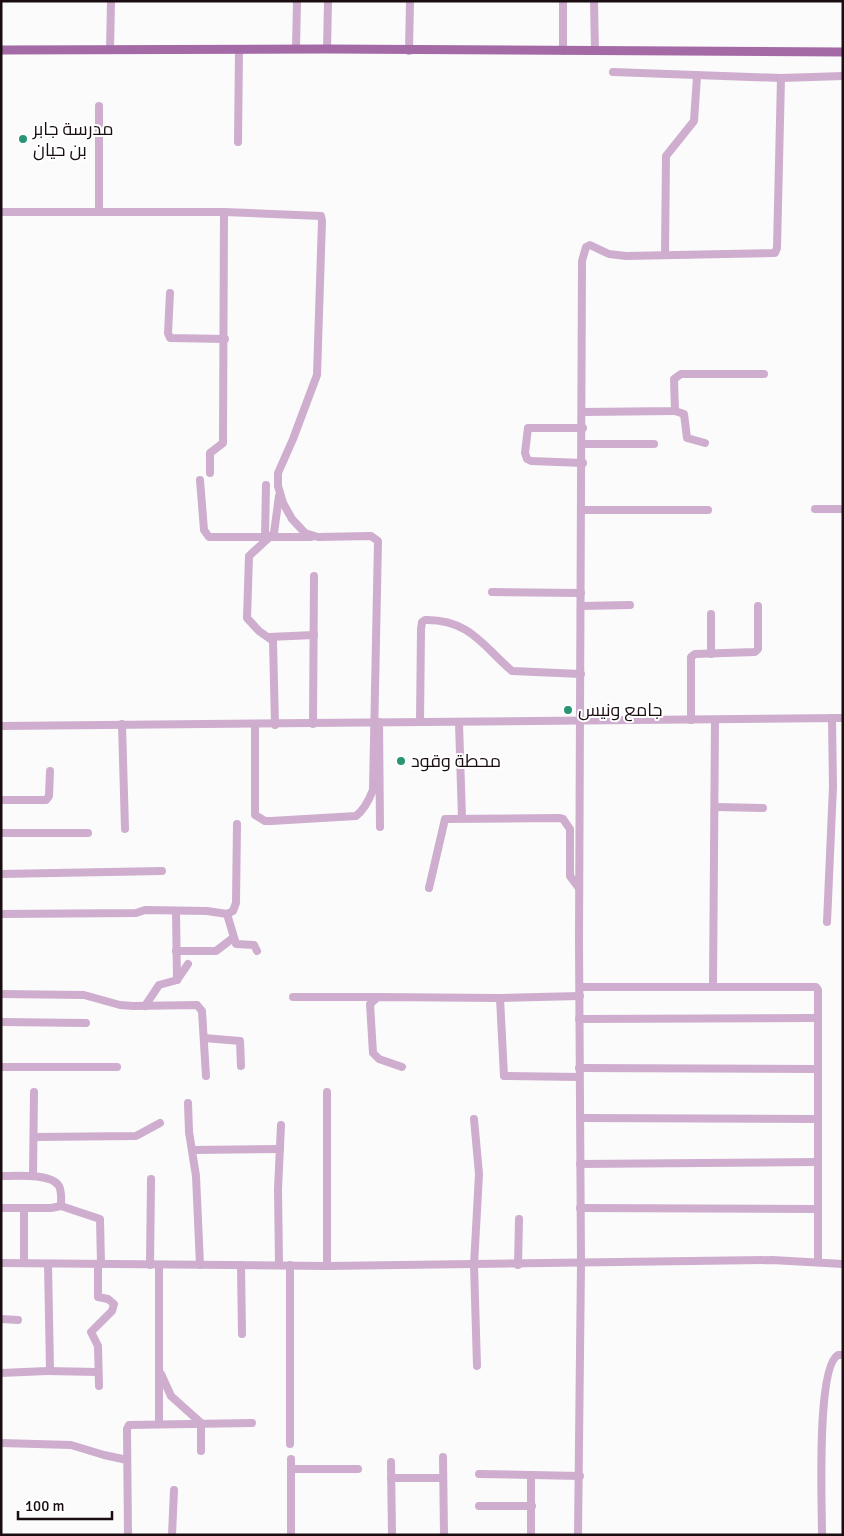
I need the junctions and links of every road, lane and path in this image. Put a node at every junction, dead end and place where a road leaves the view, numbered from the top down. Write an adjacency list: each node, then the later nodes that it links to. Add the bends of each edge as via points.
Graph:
1 (111, 1): 11 (street)
2 (297, 1): 9 (street)
3 (328, 1): 7 (street)
4 (410, 1): 12 (street)
5 (563, 1): 13 (street)
6 (594, 1): 14 (street)
7 (327, 48): 9 (main road); 12 (main road)
8 (239, 49): 9 (main road); 11 (main road); 21 (street)
9 (296, 49)
10 (1, 50): 11 (main road)
11 (110, 50)
12 (409, 51): 13 (main road)
13 (563, 51): 14 (main road)
14 (594, 51): 15 (main road)
15 (843, 52)
16 (613, 72): 17 (street)
17 (697, 76): 19 (street); 25 (street, via 694,121 666,156)
18 (843, 76): 19 (street)
19 (781, 78): 25 (street, via 776,251 772,254)
20 (99, 106): 22 (street)
21 (238, 142)
22 (99, 211): 23 (street); 24 (street)
23 (1, 212)
24 (224, 212): 27 (street); 39 (street, via 318,214 322,221 317,375 278,474)
25 (665, 255): 30 (street, via 608,254 590,245 586,247 582,261)
26 (170, 293): 27 (street, via 170,338)
27 (225, 339): 36 (street, via 223,443 210,453)
28 (764, 374): 29 (street, via 690,373 676,376)
29 (675, 411): 30 (street); 34 (street, via 684,414 687,438)
30 (583, 412): 31 (street)
31 (583, 428): 32 (street); 35 (street, via 527,429 525,453 530,461)
32 (583, 444): 33 (street); 35 (street)
33 (654, 444)
34 (704, 444)
35 (583, 463): 42 (street)
36 (210, 473)
37 (200, 480): 45 (street, via 206,534 212,538)
38 (266, 485): 45 (street)
39 (279, 493): 44 (street, via 299,528); 45 (street, via 275,527)
40 (815, 509): 41 (street)
41 (843, 509)
42 (582, 510): 43 (street); 48 (street)
43 (708, 510)
44 (318, 537): 45 (street); 62 (street, via 371,536 378,541)
45 (268, 538): 54 (street, via 254,550 247,564 247,618 259,632)
46 (314, 576): 53 (street)
47 (492, 592): 48 (street)
48 (581, 593): 50 (street)
49 (630, 605): 50 (street)
50 (581, 606): 56 (street)
51 (758, 606): 55 (street, via 757,651)
52 (712, 614): 55 (street)
53 (314, 635): 54 (street); 66 (street)
54 (269, 637): 68 (street, via 273,644)
55 (711, 654): 59 (street, via 691,657)
56 (581, 674): 61 (street); 63 (street, via 512,671 474,634 444,622 425,620 421,629)
57 (832, 718): 58 (street); 60 (street); 87 (street, via 833,787)
58 (843, 718)
59 (691, 720): 60 (street); 61 (street)
60 (715, 720): 72 (street)
61 (580, 721): 64 (street); 83 (street)
62 (377, 722): 63 (street); 66 (street); 67 (street, via 373,790 358,816 271,821 255,815); 76 (street)
63 (420, 722): 64 (street)
64 (459, 722): 74 (street)
65 (122, 724): 67 (street); 69 (street); 77 (street)
66 (313, 724): 68 (street)
67 (255, 725): 68 (street)
68 (275, 725)
69 (1, 726)
70 (50, 771): 71 (street, via 46,800)
71 (1, 800)
72 (715, 807): 73 (street); 93 (street)
73 (763, 808)
74 (462, 818): 82 (street, via 445,819); 83 (street, via 563,819 570,829 569,873)
75 (237, 824): 86 (street, via 236,903 233,911)
76 (380, 827)
77 (125, 829)
78 (1, 833): 79 (street)
79 (88, 833)
80 (162, 871): 81 (street)
81 (1, 874)
82 (429, 888)
83 (579, 888): 94 (street)
84 (176, 911): 85 (street); 86 (street); 89 (street)
85 (1, 914)
86 (226, 914): 88 (street)
87 (827, 922)
88 (234, 938): 89 (street, via 216,951); 90 (street, via 236,944 254,945)
89 (176, 951): 92 (street)
90 (257, 951)
91 (188, 964): 92 (street)
92 (178, 980): 99 (street, via 159,985)
93 (714, 986): 94 (street); 100 (street, via 816,987)
94 (580, 991): 98 (street); 101 (street)
95 (1, 994): 99 (street, via 84,995 120,1005)
96 (378, 997): 97 (street); 98 (street); 108 (street, via 370,1004 373,1052 379,1059)
97 (293, 998)
98 (500, 998): 112 (street, via 504,1076)
99 (145, 1006): 104 (street, via 197,1005 202,1011)
100 (816, 1018): 101 (street); 110 (street)
101 (579, 1019): 109 (street)
102 (1, 1022): 103 (street)
103 (86, 1023)
104 (204, 1038): 105 (street, via 240,1041); 111 (street)
105 (240, 1066)
106 (1, 1067): 107 (street)
107 (117, 1067)
108 (402, 1067)
109 (579, 1068): 110 (street); 112 (street)
110 (818, 1070): 118 (street)
111 (206, 1076)
112 (579, 1077): 116 (street)
113 (34, 1092): 121 (street)
114 (327, 1092): 149 (street)
115 (188, 1103): 123 (street)
116 (580, 1118): 118 (street); 125 (street)
117 (474, 1119): 147 (street, via 479,1174)
118 (818, 1119): 124 (street)
119 (160, 1123): 121 (street, via 131,1136)
120 (281, 1125): 122 (street)
121 (34, 1137): 127 (street)
122 (280, 1148): 123 (street); 145 (street)
123 (192, 1150): 141 (street)
124 (818, 1162): 125 (street); 133 (street)
125 (580, 1164): 132 (street)
126 (1, 1176): 127 (street)
127 (33, 1176): 129 (street, via 56,1183 61,1192)
128 (151, 1180): 143 (street)
129 (61, 1206): 131 (street); 140 (street, via 100,1219)
130 (1, 1208): 131 (street)
131 (24, 1208): 137 (street)
132 (580, 1208): 133 (street); 138 (street)
133 (816, 1209): 135 (street)
134 (519, 1219): 148 (street)
135 (818, 1262): 138 (street); 142 (street)
136 (1, 1263): 137 (street)
137 (24, 1263): 139 (street)
138 (581, 1263): 148 (street); 174 (street)
139 (48, 1264): 140 (street); 156 (street, via 50,1365)
140 (99, 1264): 143 (street); 157 (street, via 98,1297 114,1304 112,1311 91,1332 98,1346)
141 (200, 1264): 143 (street); 144 (street)
142 (843, 1264)
143 (154, 1265): 154 (street)
144 (241, 1265): 145 (street); 152 (street)
145 (279, 1265): 146 (street)
146 (290, 1265): 149 (street); 164 (street)
147 (474, 1265): 148 (street); 149 (street); 155 (street)
148 (518, 1265)
149 (327, 1266)
150 (1, 1319): 151 (street)
151 (18, 1320)
152 (242, 1334)
153 (843, 1355): 187 (street, via 833,1359 822,1412)
154 (159, 1365): 160 (street); 161 (street, via 171,1396)
155 (477, 1366)
156 (47, 1371): 157 (street); 158 (street)
157 (98, 1372): 159 (street)
158 (1, 1373)
159 (99, 1386)
160 (159, 1423): 161 (street); 168 (street, via 129,1425)
161 (201, 1423): 162 (street); 165 (street)
162 (252, 1423)
163 (1, 1443): 168 (street, via 72,1445)
164 (290, 1444)
165 (201, 1451)
166 (443, 1457): 176 (street)
167 (291, 1459): 170 (street)
168 (128, 1460): 180 (street)
169 (391, 1462): 175 (street)
170 (291, 1469): 171 (street); 182 (street)
171 (358, 1470)
172 (479, 1474): 173 (street)
173 (531, 1475): 174 (street); 179 (street)
174 (580, 1476): 186 (street)
175 (391, 1478): 176 (street); 183 (street)
176 (443, 1478): 184 (street)
177 (174, 1490): 181 (street)
178 (479, 1506): 179 (street)
179 (532, 1506): 185 (street)
180 (128, 1535)
181 (172, 1535)
182 (292, 1535)
183 (392, 1535)
184 (444, 1535)
185 (532, 1535)
186 (578, 1535)
187 (822, 1535)

